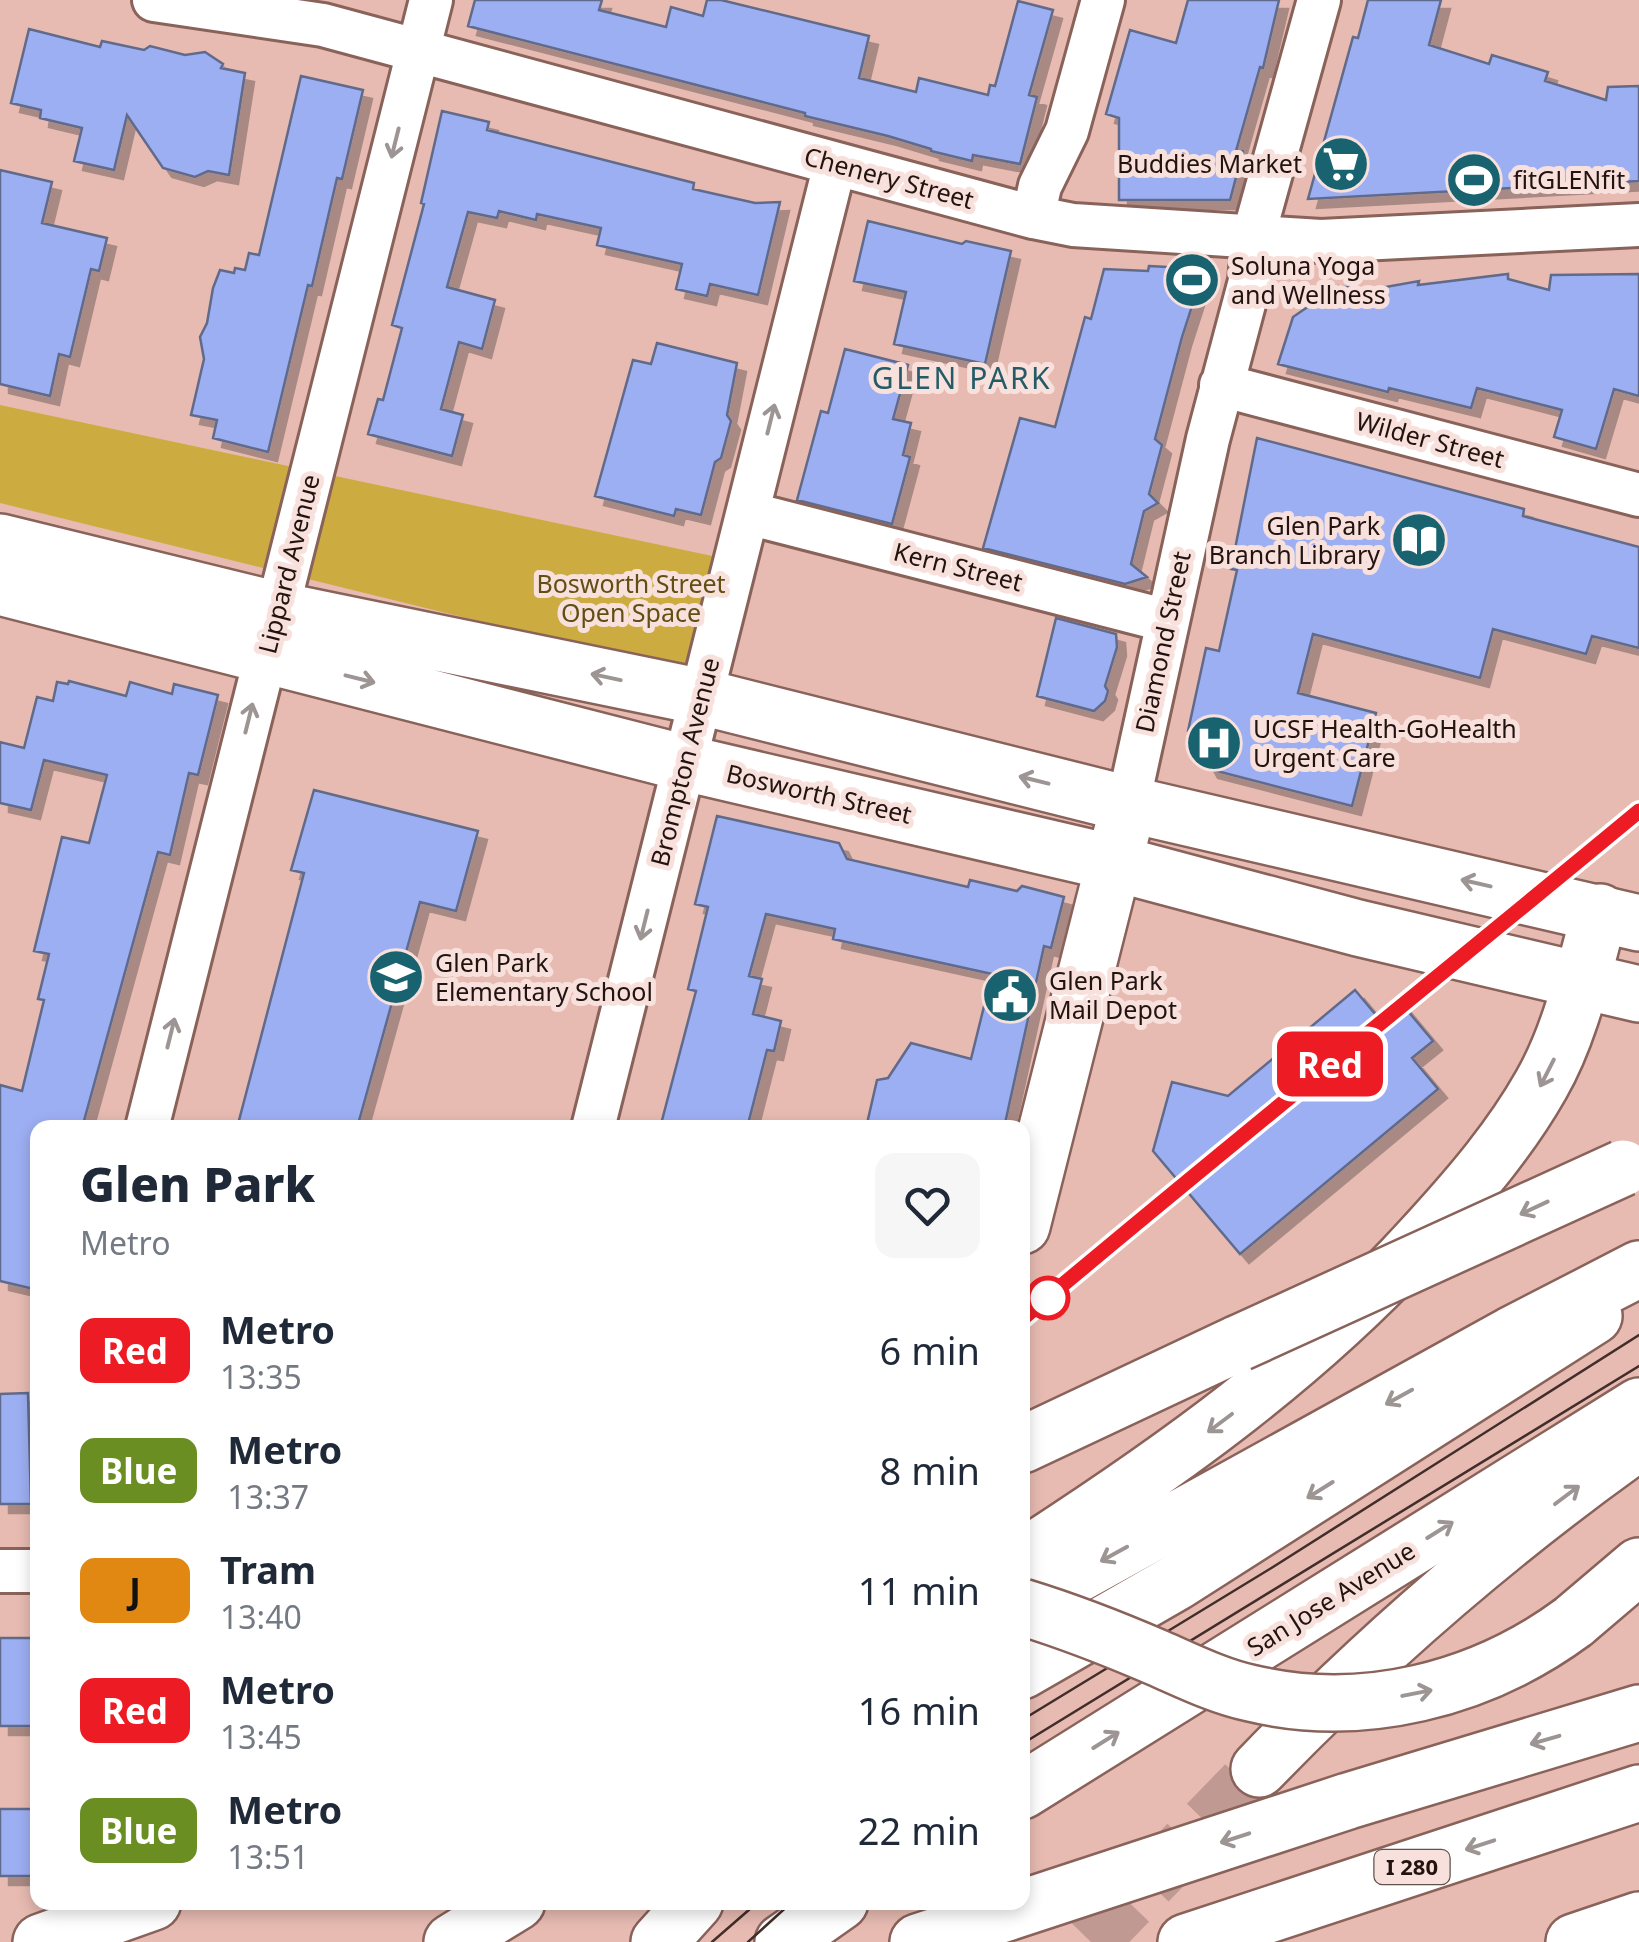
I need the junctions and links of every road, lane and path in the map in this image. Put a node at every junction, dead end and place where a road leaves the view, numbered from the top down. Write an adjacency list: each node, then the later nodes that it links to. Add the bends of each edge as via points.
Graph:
1 (154, 0): 5 (street, Chenery Street, via 276,16)
2 (430, 0): 5 (street, Lippard Avenue)
3 (1103, 0): 7 (street, via 1067,131)
4 (1319, 0): 9 (street, Diamond Street)
5 (418, 49): 6 (street, Chenery Street); 16 (street, Lippard Avenue, one-way to 16)
6 (835, 164): 7 (street, Chenery Street); 12 (street, Brompton Avenue, one-way to 6)
7 (1033, 217): 9 (street, Chenery Street)
8 (1639, 225): 9 (street, Chenery Street, via 1321,241)
9 (1254, 234): 10 (street, Diamond Street, via 1250,281)
10 (1222, 385): 11 (street, Wilder Street); 15 (street, Diamond Street)
11 (1639, 496)
12 (748, 513): 15 (street, Kern Street); 17 (street, Brompton Avenue)
13 (0, 542): 16 (main road, Bosworth Street)
14 (0, 587): 16 (main road, Bosworth Street)
15 (1168, 621): 19 (street, Diamond Street)
16 (272, 633): 17 (main road, Bosworth Street, one-way to 16); 18 (main road, Bosworth Street, one-way to 18); 24 (street, Lippard Avenue, one-way to 16)
17 (702, 697): 18 (street, Brompton Avenue); 19 (main road, Bosworth Street, one-way to 17)
18 (685, 763): 20 (main road, Bosworth Street); 25 (street, Brompton Avenue, one-way to 25)
19 (1128, 804): 20 (main road, Diamond Street); 21 (main road, Bosworth Street, one-way to 19)
20 (1114, 864): 22 (main road, Bosworth Street); 27 (main road, Diamond Street)
21 (1620, 918): 22 (main road)
22 (1581, 982): 23 (main road, Bosworth Street); 33 (main road, one-way to 33, via 1556,1056 1524,1112 1394,1271 1242,1406)
23 (1639, 994)
24 (149, 1120)
25 (596, 1120)
26 (1639, 1160): 31 (main road, one-way to 31, bridge)
27 (1030, 1195)
28 (1639, 1269): 37 (main road, one-way to 37)
29 (1639, 1288): 39 (main road, one-way to 39, via 1174,1583)
30 (1639, 1406): 42 (main road, San Jose Avenue, one-way to 30)
31 (1030, 1441)
32 (1639, 1442): 41 (main road, one-way to 32, via 1430,1606)
33 (1030, 1553)
34 (1639, 1566): 38 (main road, one-way to 34, bridge, via 1248,1693 1300,1702 1389,1699 1439,1689 1521,1657)
35 (0, 1571): 36 (street)
36 (30, 1571)
37 (1030, 1602)
38 (1030, 1609)
39 (1030, 1666)
40 (1639, 1714): 44 (main road, one-way to 44, via 1348,1800)
41 (1260, 1768)
42 (1030, 1786)
43 (1639, 1793): 58 (main road, I 280, one-way to 58)
44 (1030, 1905)
45 (131, 1910): 53 (main road)
46 (171, 1910): 54 (main road)
47 (505, 1910): 55 (main road)
48 (688, 1910): 56 (main road)
49 (829, 1910): 57 (main road)
50 (1016, 1910): 52 (main road, one-way to 52)
51 (1639, 1920): 59 (main road)
52 (940, 1935)
53 (41, 1942)
54 (109, 1942)
55 (452, 1942)
56 (659, 1942)
57 (783, 1942)
58 (1186, 1942)
59 (1574, 1942)

